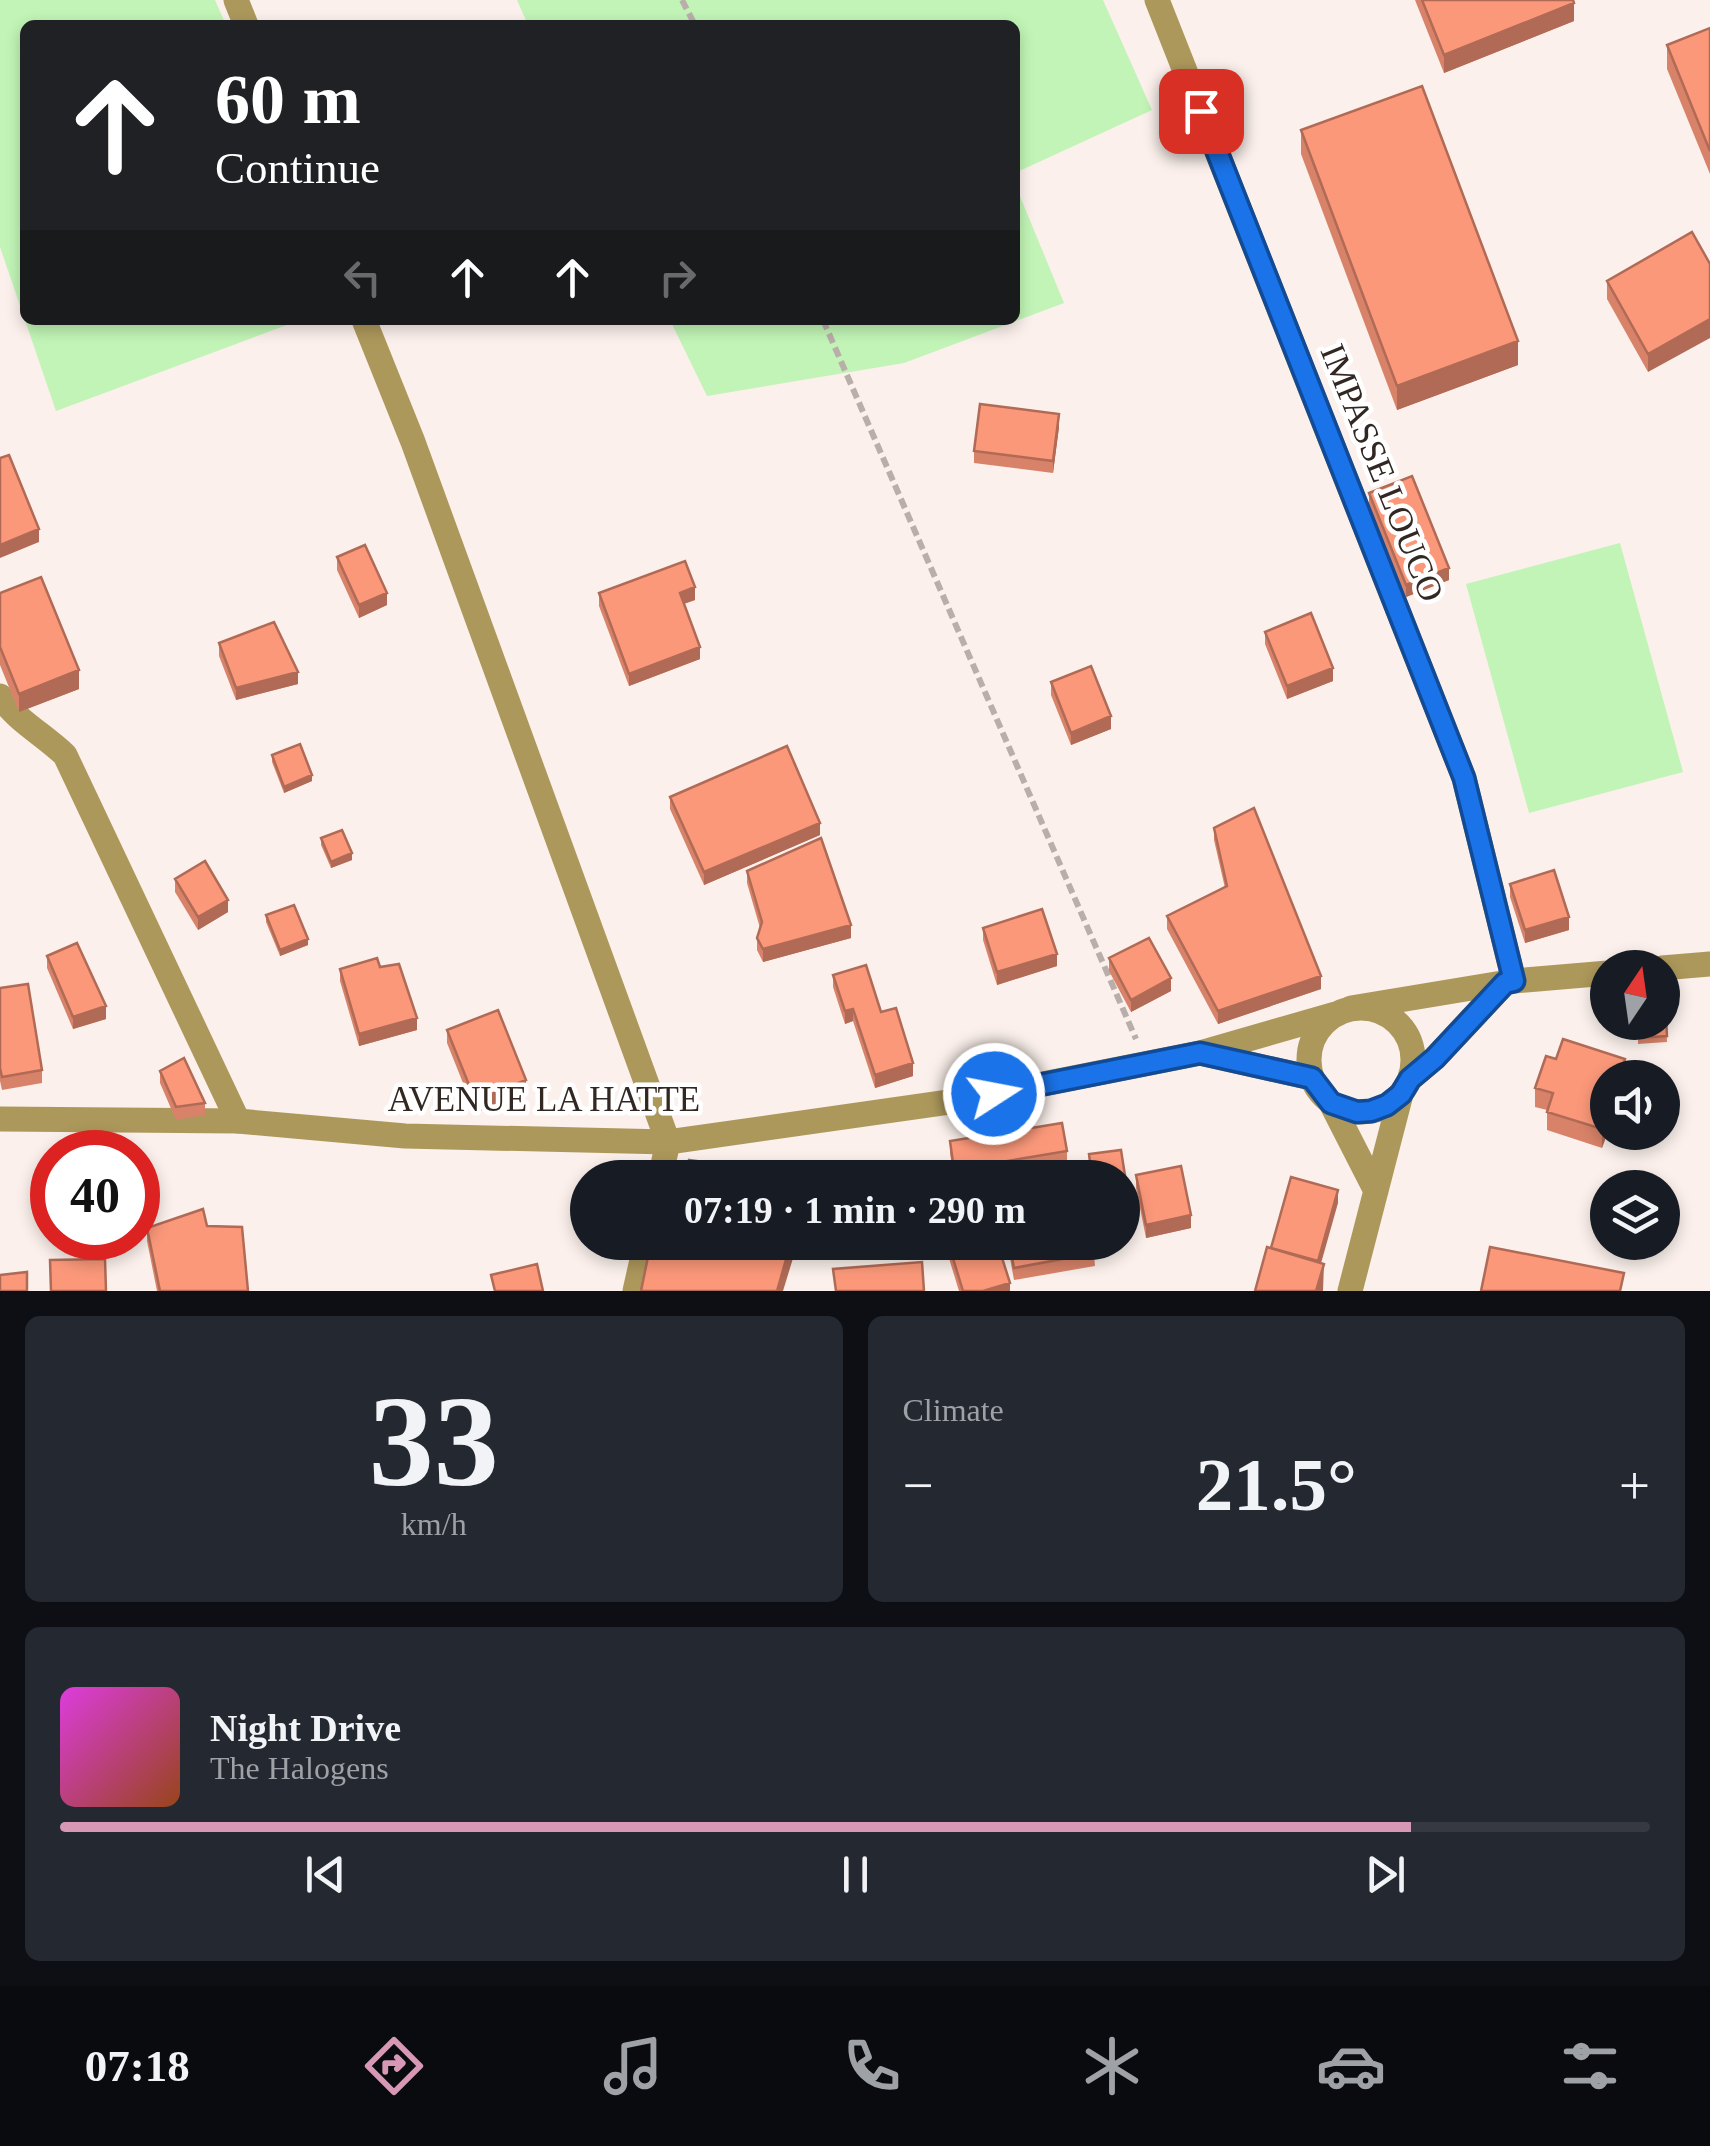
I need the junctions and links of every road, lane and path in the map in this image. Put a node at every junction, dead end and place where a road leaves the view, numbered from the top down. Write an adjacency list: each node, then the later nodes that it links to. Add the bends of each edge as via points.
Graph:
1 (1157, 0): 8 (street, IMPASSE LOUCO, via 1464,778)
2 (366, 325): 17 (street)
3 (825, 325): 11 (path)
4 (0, 696): 16 (street, via 14,716 64,755)
5 (1710, 964): 6 (street)
6 (1680, 966)
7 (1590, 975): 8 (street, AVENUE LA HATTE)
8 (1510, 982): 9 (street, AVENUE LA HATTE); 13 (street)
9 (1345, 1010): 10 (street, AVENUE LA HATTE); 12 (street, via 1326,1020 1310,1047); 13 (street, via 1380,1011 1403,1029 1414,1062)
10 (1200, 1053): 11 (street, AVENUE LA HATTE); 12 (street, AVENUE LA HATTE)
11 (1147, 1063): 17 (street, AVENUE LA HATTE, via 956,1101)
12 (1312, 1078): 14 (street)
13 (1405, 1087): 14 (street, via 1371,1111); 19 (street)
14 (1331, 1103): 19 (street)
15 (0, 1119): 16 (street, AVENUE LA HATTE)
16 (238, 1121): 17 (street, AVENUE LA HATTE, via 405,1136)
17 (668, 1142): 18 (street)
18 (664, 1160)
19 (1376, 1190): 22 (street)
20 (642, 1260): 21 (street)
21 (635, 1291)
22 (1350, 1291)

